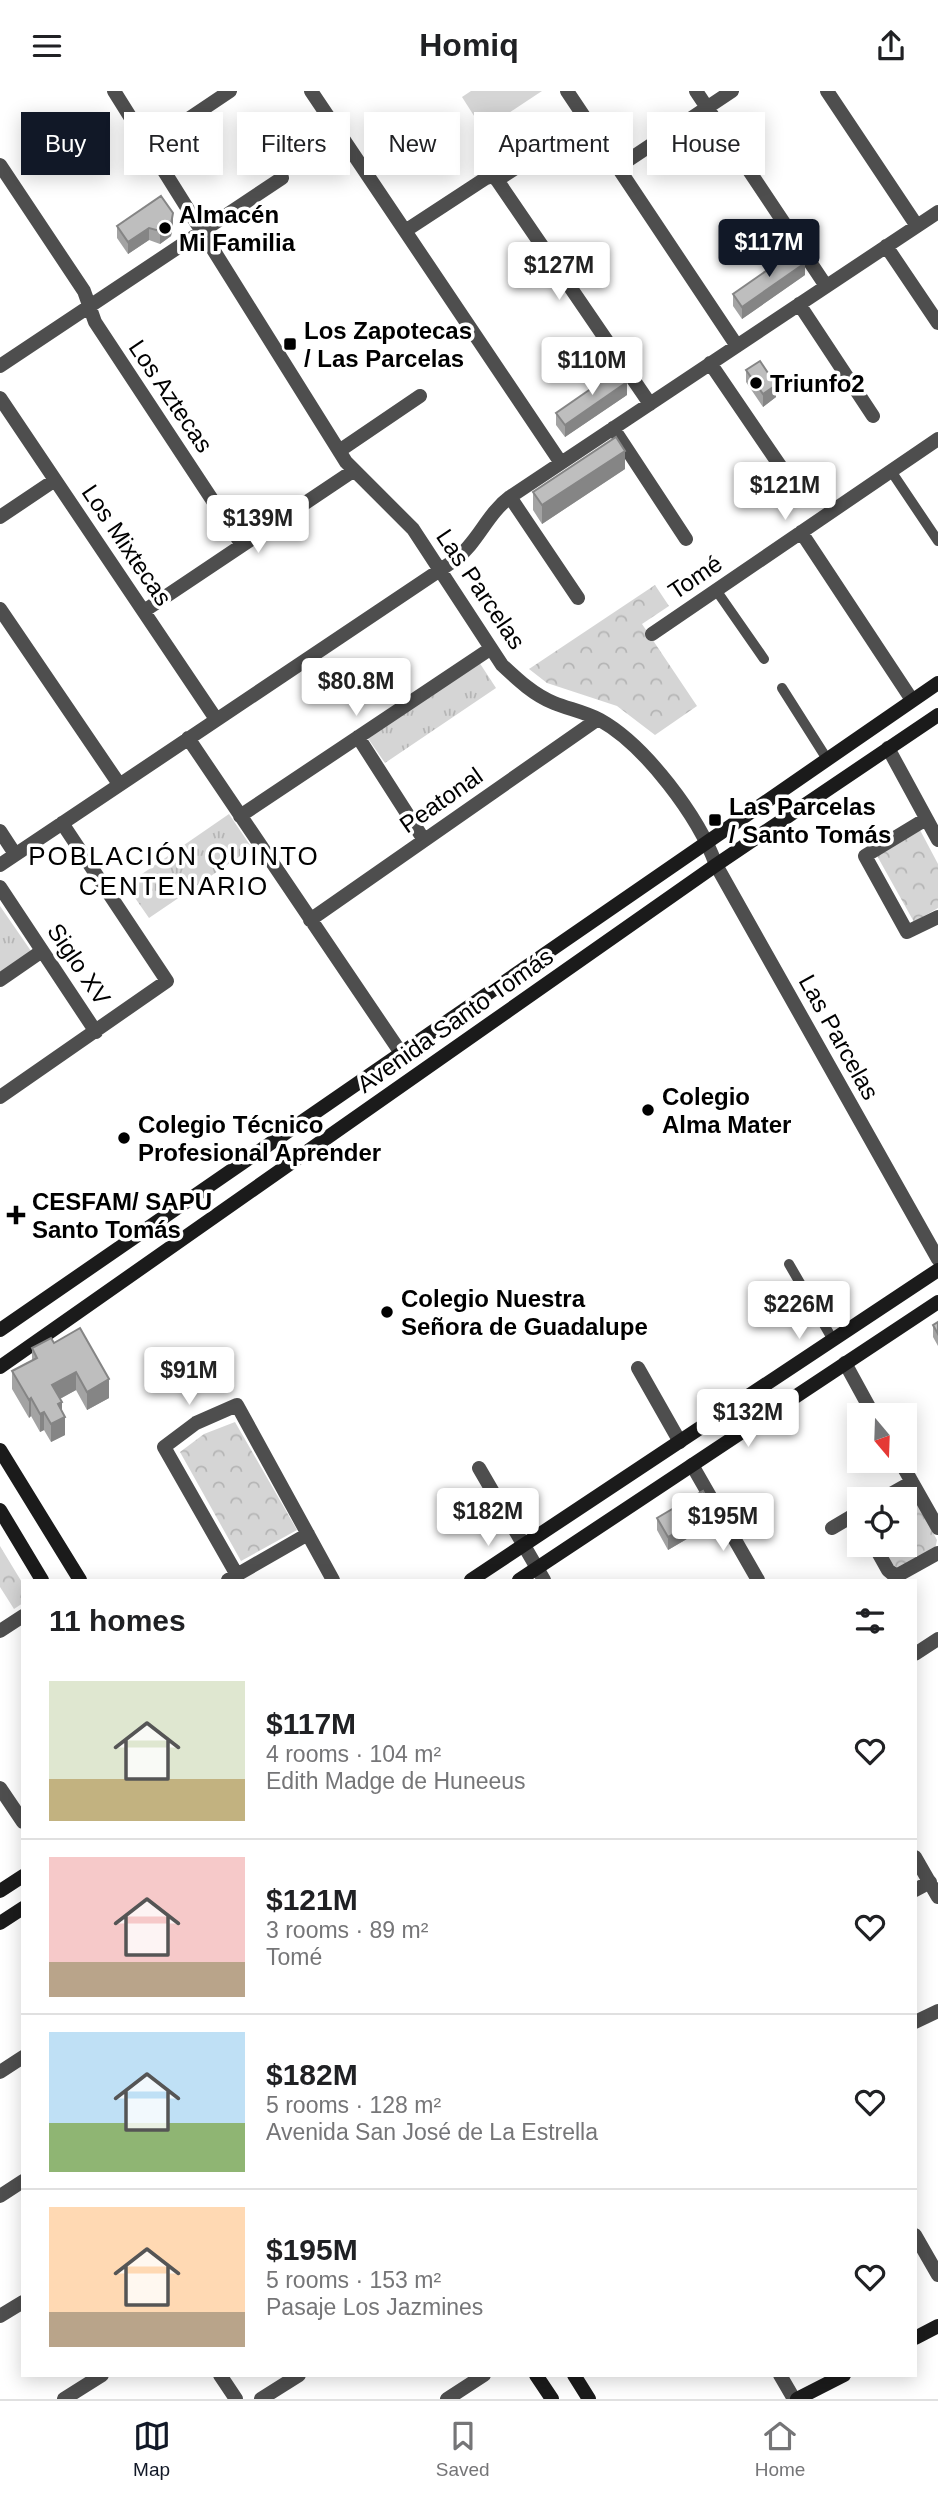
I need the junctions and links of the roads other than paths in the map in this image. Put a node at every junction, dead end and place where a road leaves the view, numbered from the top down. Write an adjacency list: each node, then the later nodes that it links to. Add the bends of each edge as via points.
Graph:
1 (114, 91): 9 (street, Las Parcelas)
2 (230, 91): 10 (street)
3 (311, 91): 22 (street)
4 (567, 91): 11 (street)
5 (696, 91): 8 (street)
6 (732, 91): 8 (street)
7 (827, 91): 20 (street)
8 (707, 107): 12 (street); 24 (street)
9 (127, 112)
10 (199, 112)
11 (581, 112)
12 (633, 157)
13 (0, 165): 26 (street, Los Aztecas, via 84,291)
14 (166, 175): 21 (street, Las Parcelas)
15 (505, 175): 18 (street)
16 (623, 175): 28 (street)
17 (282, 178): 21 (street)
18 (497, 180): 22 (street, via 486,178); 33 (street)
19 (938, 212): 20 (street)
20 (917, 226): 23 (street)
21 (201, 230): 26 (street); 37 (street, Las Parcelas)
22 (405, 231): 38 (street)
23 (886, 246): 24 (street); 27 (street)
24 (826, 286): 25 (street)
25 (799, 304): 28 (street); 34 (street)
26 (89, 306): 30 (street); 48 (street, Los Aztecas, via 95,323)
27 (938, 323)
28 (737, 346): 29 (street)
29 (710, 363): 33 (street); 41 (street)
30 (0, 366)
31 (420, 396): 37 (street)
32 (0, 398): 42 (street, Los Mixtecas)
33 (650, 404): 35 (street)
34 (873, 417)
35 (613, 428): 38 (street); 46 (street)
36 (938, 439): 40 (street, Tomé)
37 (339, 451): 39 (street, Las Parcelas)
38 (561, 463): 43 (street)
39 (353, 471): 48 (street); 49 (street, Las Parcelas, via 404,517)
40 (891, 471): 45 (street, Tomé); 47 (lane)
41 (787, 476)
42 (55, 480): 44 (street); 53 (street, Los Mixtecas)
43 (510, 496): 49 (street, via 467,550); 51 (street)
44 (0, 517)
45 (801, 532): 50 (street, Tomé); 59 (street)
46 (686, 539)
47 (938, 541)
48 (242, 545): 53 (street)
49 (441, 570): 55 (street, Las Parcelas); 61 (street)
50 (716, 590): 54 (street, Tomé); 56 (lane)
51 (578, 598)
52 (0, 609): 67 (street)
53 (144, 611): 61 (street, Los Mixtecas)
54 (652, 634)
55 (491, 649): 62 (street, Las Parcelas, via 528,688); 63 (street)
56 (764, 659)
57 (938, 683): 59 (main road, Avenida Santo Tomás)
58 (782, 688): 66 (lane)
59 (912, 701): 66 (main road, Avenida Santo Tomás)
60 (938, 715): 65 (main road, Avenida Santo Tomás)
61 (216, 719): 64 (street)
62 (598, 719): 72 (street, Peatonal); 74 (street, Las Parcelas, via 650,762)
63 (358, 737): 68 (street); 72 (street)
64 (188, 738): 67 (street); 68 (street)
65 (888, 748): 69 (street); 77 (main road, Avenida Santo Tomás)
66 (827, 759): 74 (main road, Avenida Santo Tomás)
67 (120, 784): 70 (street)
68 (240, 816): 80 (street)
69 (926, 819): 73 (street); 79 (street, via 865,856 907,932)
70 (62, 823): 75 (street); 83 (street, via 167,981)
71 (0, 831): 75 (street)
72 (424, 840): 80 (street, Peatonal)
73 (938, 840)
74 (708, 842): 77 (street, Las Parcelas); 84 (main road, Avenida Santo Tomás)
75 (15, 854): 76 (street)
76 (0, 865)
77 (716, 865): 86 (street, Las Parcelas); 93 (main road, Avenida Santo Tomás)
78 (0, 887): 81 (street, Siglo XV)
79 (938, 918)
80 (310, 920): 84 (street)
81 (43, 951): 82 (street); 83 (street, Siglo XV)
82 (0, 980)
83 (96, 1032): 85 (street)
84 (401, 1053): 90 (main road, Avenida Santo Tomás)
85 (0, 1097)
86 (938, 1259)
87 (789, 1264): 91 (lane)
88 (938, 1270): 91 (main road)
89 (938, 1302): 92 (main road)
90 (0, 1330)
91 (833, 1340): 96 (main road)
92 (845, 1363): 95 (street); 98 (main road)
93 (0, 1367)
94 (638, 1368): 96 (street)
95 (867, 1403)
96 (680, 1442): 108 (main road)
97 (0, 1450): 114 (main road)
98 (692, 1465): 111 (main road); 118 (street)
99 (479, 1468): 108 (street)
100 (907, 1473): 101 (street)
101 (912, 1482): 102 (street); 106 (street)
102 (903, 1487)
103 (0, 1510): 113 (main road)
104 (847, 1520): 105 (street)
105 (832, 1528)
106 (938, 1528)
107 (308, 1534): 112 (street); 112 (street, via 237,1405 196,1423 164,1447); 115 (street)
108 (525, 1545): 111 (street); 116 (main road)
109 (938, 1553): 110 (street, via 894,1575)
110 (881, 1557)
111 (541, 1574): 117 (main road)
112 (232, 1578)
113 (41, 1579)
114 (79, 1579)
115 (333, 1579)
116 (473, 1579)
117 (523, 1579)
118 (757, 1579)
119 (21, 1617): 120 (street)
120 (0, 1631)
121 (938, 1639): 122 (street)
122 (917, 1653)
123 (0, 1788): 124 (street)
124 (21, 1819)
125 (917, 1860): 127 (street)
126 (21, 1877): 129 (main road)
127 (930, 1882): 128 (street); 130 (street)
128 (917, 1889)
129 (0, 1891)
130 (938, 1897)
131 (21, 1909): 132 (main road)
132 (0, 1923)
133 (938, 2011): 134 (street)
134 (917, 2021)
135 (21, 2061): 136 (street)
136 (0, 2072)
137 (21, 2182): 138 (street)
138 (0, 2196)
139 (917, 2242): 140 (street)
140 (938, 2275)
141 (21, 2302): 142 (street)
142 (0, 2316)
143 (938, 2326): 144 (main road)
144 (917, 2337)
145 (99, 2377): 153 (street)
146 (221, 2377): 154 (street)
147 (296, 2377): 155 (street)
148 (481, 2377): 156 (street)
149 (538, 2377): 157 (main road)
150 (575, 2377): 158 (main road)
151 (781, 2377): 159 (street)
152 (840, 2377): 159 (main road)
153 (64, 2399)
154 (236, 2399)
155 (261, 2399)
156 (447, 2399)
157 (552, 2399)
158 (589, 2399)
159 (796, 2399)

